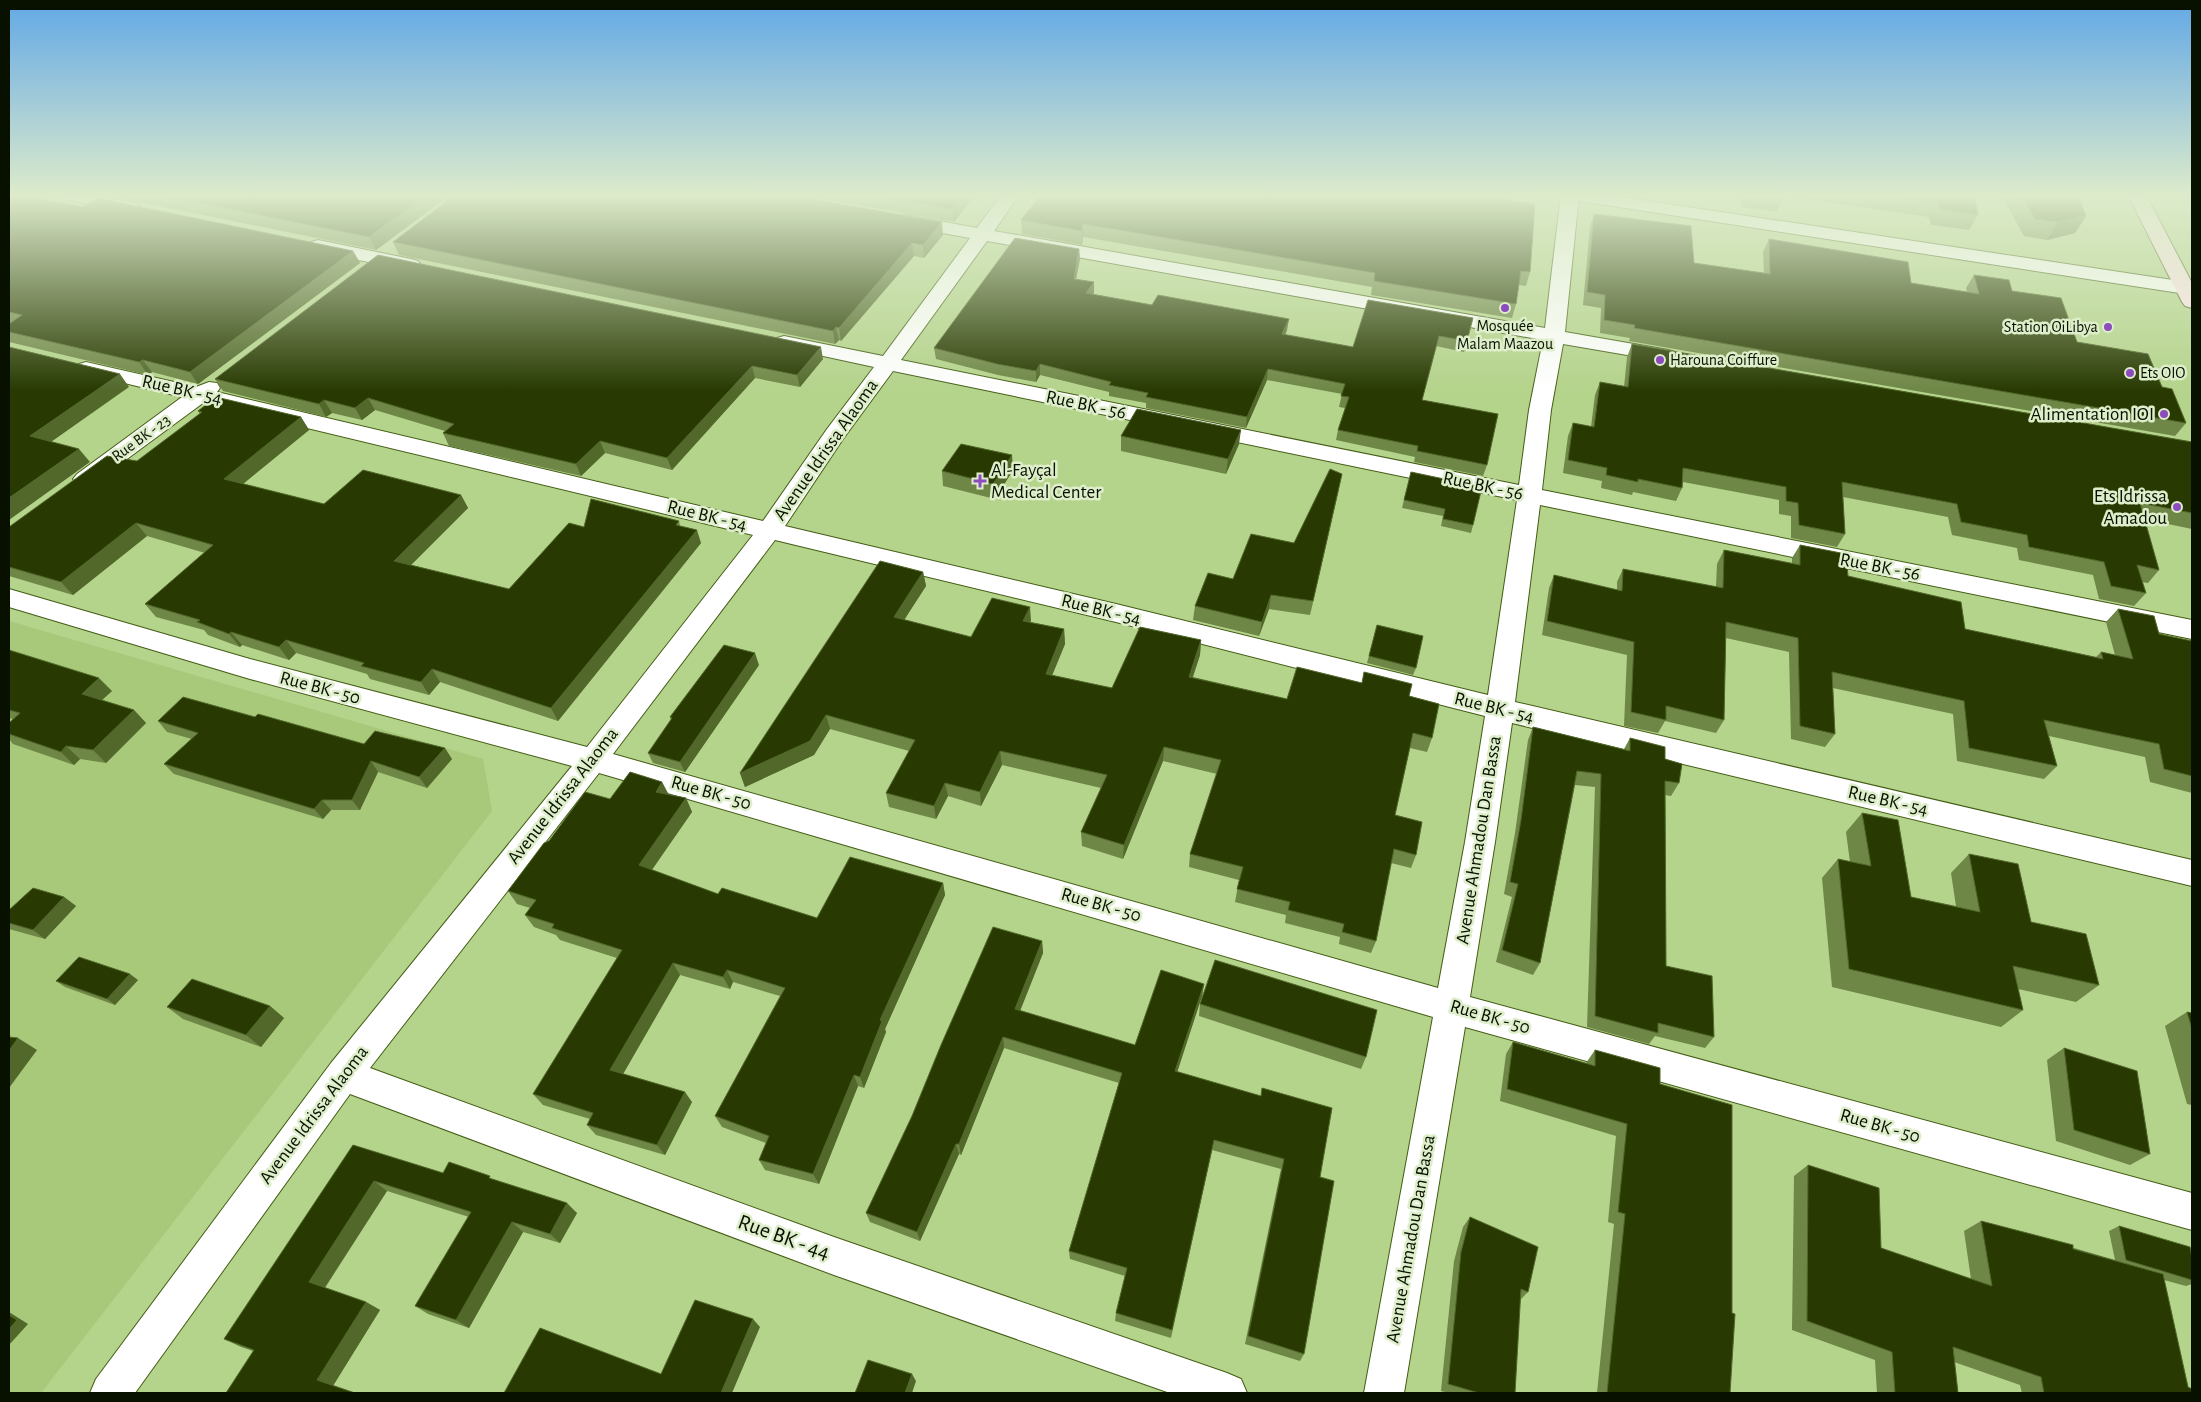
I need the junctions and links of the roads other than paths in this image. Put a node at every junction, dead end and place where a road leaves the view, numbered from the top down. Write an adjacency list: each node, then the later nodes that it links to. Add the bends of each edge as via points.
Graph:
1 (379, 260): 9 (street)
2 (388, 260): 8 (street)
3 (964, 260): 15 (street, Avenue Idrissa Alaoma)
4 (1130, 260): 11 (street)
5 (1564, 260): 11 (street, Avenue Ahmadou Dan Bassa)
6 (1985, 260): 10 (street)
7 (2172, 260): 10 (main road)
8 (430, 269)
9 (358, 275)
10 (2190, 293)
11 (1554, 336): 13 (street); 19 (street, Avenue Ahmadou Dan Bassa, via 1540,410)
12 (761, 337): 15 (street, Rue BK - 56)
13 (1691, 360)
14 (66, 364): 17 (street, Rue BK - 54)
15 (887, 364): 19 (street, Rue BK - 56); 20 (street, Avenue Idrissa Alaoma)
16 (223, 377): 17 (street, Rue BK - 23)
17 (200, 395): 18 (street, Rue BK - 23); 20 (street, Rue BK - 54)
18 (72, 488)
19 (1531, 496): 22 (street, Rue BK - 56); 23 (street, Avenue Ahmadou Dan Bassa)
20 (769, 531): 23 (street, Rue BK - 54); 24 (street, Avenue Idrissa Alaoma)
21 (9, 598): 24 (street, Rue BK - 50, via 250,669)
22 (2192, 630)
23 (1500, 709): 25 (street, Rue BK - 54); 26 (street, Avenue Ahmadou Dan Bassa)
24 (592, 760): 26 (street, Rue BK - 50); 27 (street, Avenue Idrissa Alaoma)
25 (2192, 873)
26 (1450, 1007): 28 (street, Rue BK - 50); 31 (street, Avenue Ahmadou Dan Bassa)
27 (343, 1075): 29 (street, Avenue Idrissa Alaoma); 30 (street, Rue BK - 44, via 834,1256)
28 (2192, 1212)
29 (110, 1393)
30 (1227, 1393)
31 (1384, 1393)

